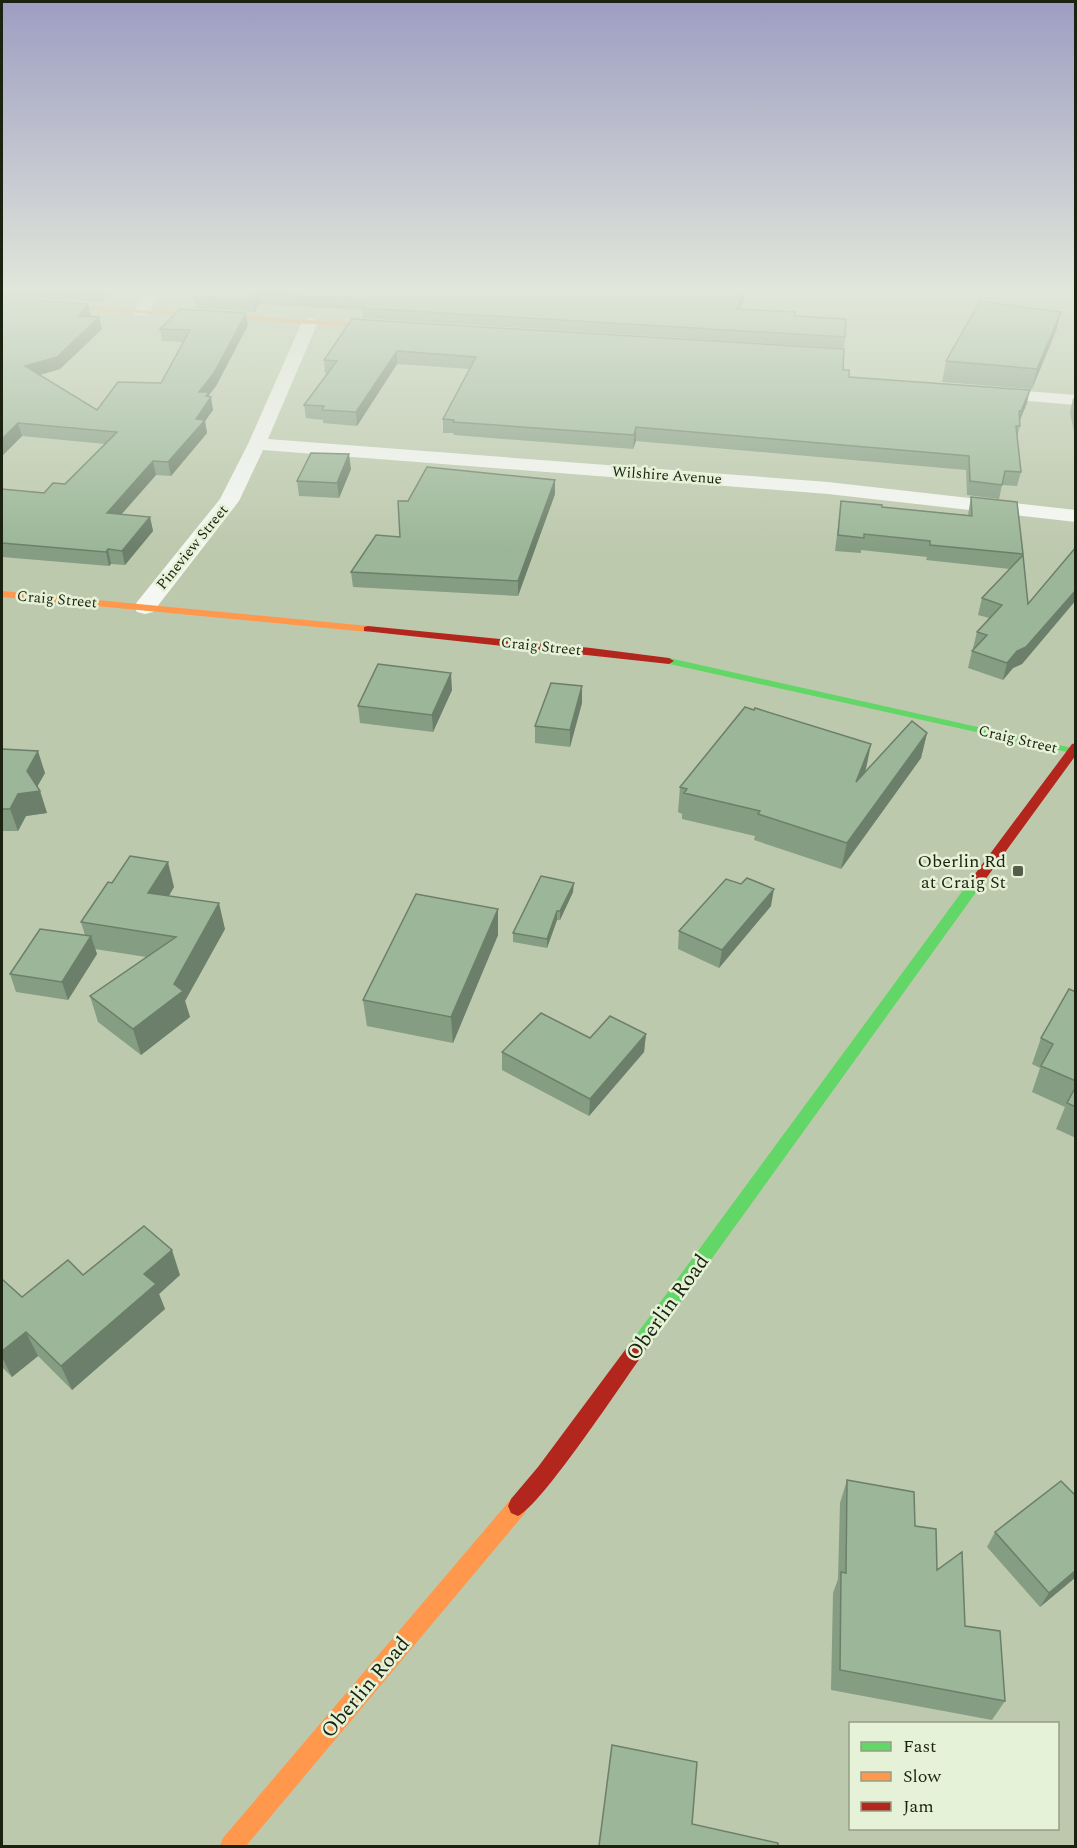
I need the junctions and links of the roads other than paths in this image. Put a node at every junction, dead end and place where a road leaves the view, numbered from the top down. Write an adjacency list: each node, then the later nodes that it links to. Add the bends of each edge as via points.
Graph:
1 (286, 376): 4 (street, Pineview Street)
2 (976, 392): 3 (street)
3 (1076, 400)
4 (257, 444): 5 (street, Wilshire Avenue, via 828,488); 7 (street, Pineview Street, via 229,501)
5 (1076, 516)
6 (2, 594): 7 (street, Craig Street)
7 (145, 607): 8 (street, Craig Street, via 689,664)
8 (1074, 749): 9 (street, Oberlin Road, via 545,1474)
9 (231, 1846)

